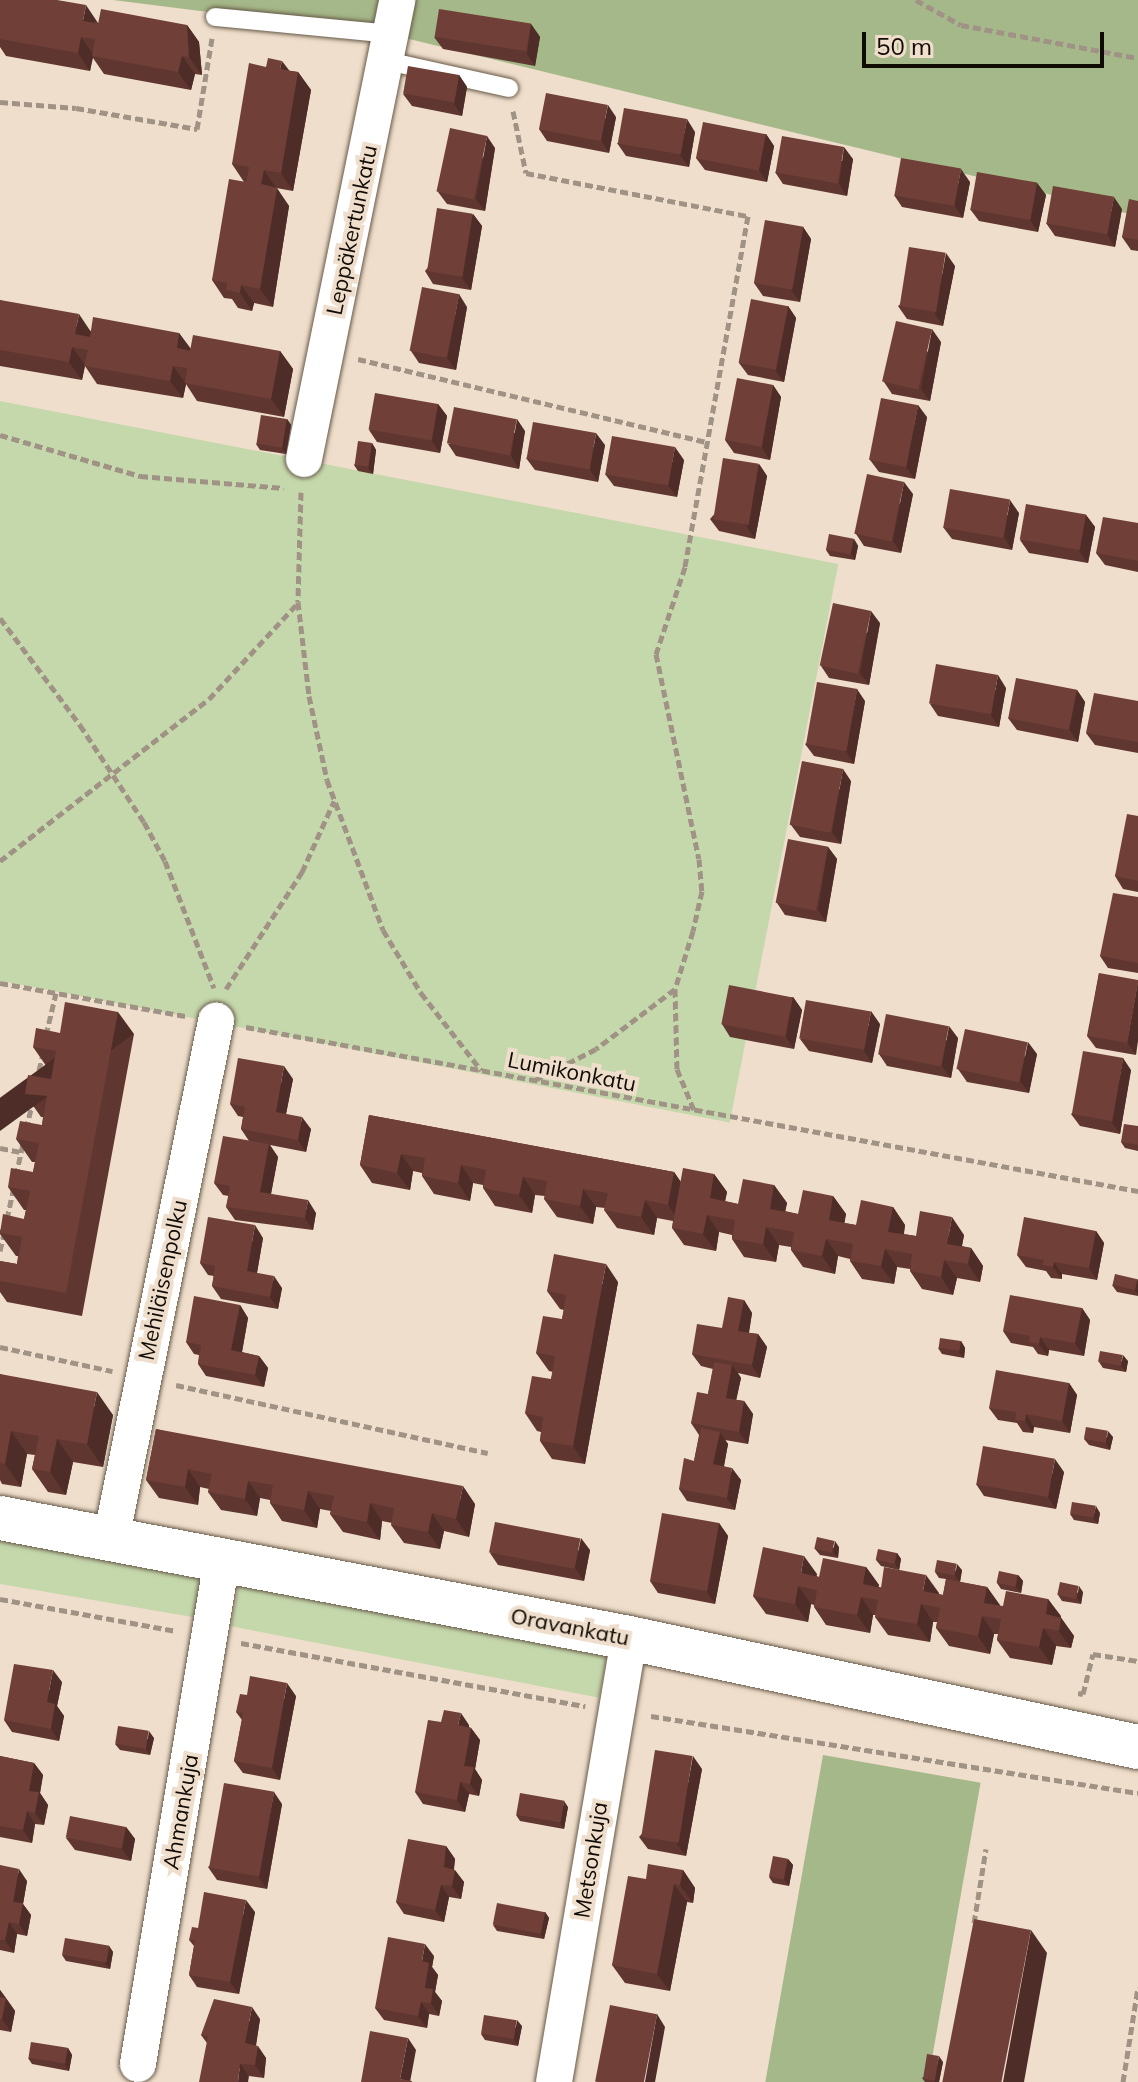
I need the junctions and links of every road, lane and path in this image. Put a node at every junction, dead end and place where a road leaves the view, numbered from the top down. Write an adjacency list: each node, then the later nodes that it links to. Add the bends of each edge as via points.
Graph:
1 (916, 0): 4 (path, via 961,25)
2 (215, 17): 3 (lane); 6 (path, via 197,129 76,108)
3 (391, 32): 5 (lane); 7 (street, Leppäkertunkatu)
4 (1138, 58)
5 (509, 88): 9 (path, via 526,173 748,216)
6 (0, 102)
7 (327, 352): 9 (path); 10 (street, Leppäkertunkatu)
8 (0, 435): 11 (path, via 140,476 301,489)
9 (707, 442): 17 (path, via 685,567 656,654 691,812 702,891)
10 (304, 459)
11 (298, 602): 13 (path, via 209,699); 14 (path, via 309,696)
12 (0, 618): 13 (path)
13 (114, 776): 14 (path, via 165,861 219,1000 302,872); 15 (path)
14 (334, 800): 20 (path, via 383,930 421,993)
15 (0, 861)
16 (0, 983): 18 (path, Lumikonkatu)
17 (675, 989): 21 (path, via 596,1049); 22 (path, via 677,1069)
18 (56, 993): 19 (path, Lumikonkatu); 24 (path)
19 (216, 1021): 20 (path, Lumikonkatu); 28 (street, Mehiläisenpolku)
20 (481, 1071): 21 (path, Lumikonkatu)
21 (533, 1081): 22 (path, Lumikonkatu)
22 (695, 1111): 25 (path, Lumikonkatu)
23 (0, 1148): 24 (path)
24 (21, 1152): 26 (path)
25 (1138, 1191)
26 (0, 1251)
27 (0, 1347): 28 (path)
28 (143, 1377): 29 (path); 31 (street, Mehiläisenpolku)
29 (488, 1453)
30 (0, 1518): 31 (street, Oravankatu)
31 (111, 1539): 32 (street, Oravankatu)
32 (222, 1560): 34 (street, Ahmankuja); 35 (street, Oravankatu)
33 (0, 1599): 34 (path)
34 (211, 1638): 36 (path); 42 (street, Ahmankuja)
35 (629, 1638): 36 (street, Metsonkuja); 37 (street, Oravankatu)
36 (616, 1711): 38 (path); 43 (street, Metsonkuja)
37 (1138, 1747)
38 (1138, 1793)
39 (986, 1849): 40 (path)
40 (973, 1929)
41 (1138, 1987): 44 (path)
42 (138, 2064)
43 (554, 2082)
44 (1123, 2082)

